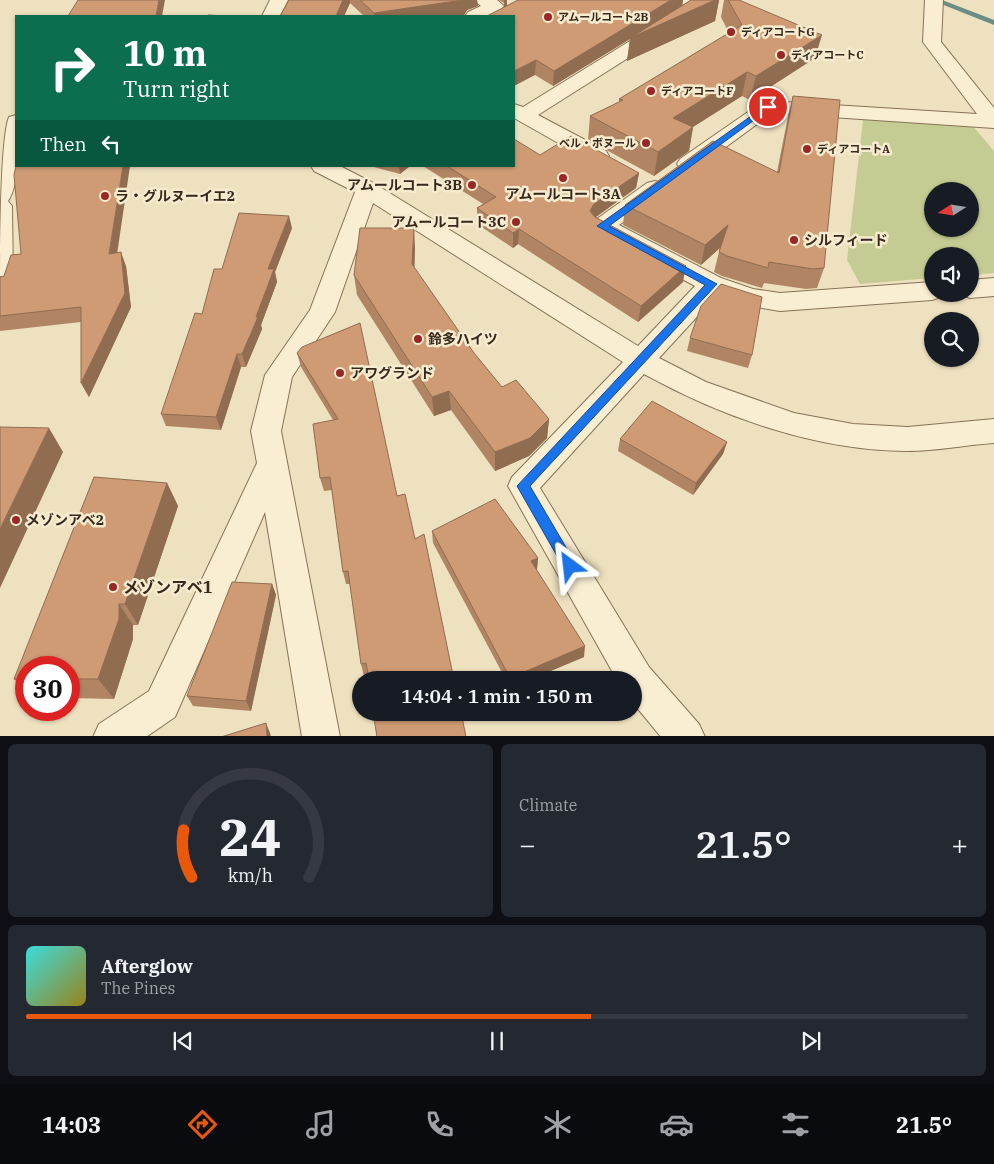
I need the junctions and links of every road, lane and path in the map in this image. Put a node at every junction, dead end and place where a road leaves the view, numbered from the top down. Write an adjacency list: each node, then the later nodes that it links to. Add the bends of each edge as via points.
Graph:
1 (279, 0): 5 (street)
2 (483, 0): 6 (street, via 495,6)
3 (685, 0): 8 (street, via 698,6)
4 (934, 4): 10 (street, via 932,42)
5 (272, 15)
6 (476, 15)
7 (0, 113): 9 (street)
8 (519, 113): 12 (street)
9 (15, 115)
10 (994, 121): 18 (street, via 768,107 648,183 602,226)
11 (15, 125): 15 (street)
12 (615, 165)
13 (324, 167): 14 (street)
14 (367, 189): 22 (street); 24 (street, via 322,312 279,375 266,431)
15 (0, 196)
16 (0, 206): 17 (street)
17 (0, 282)
18 (712, 284): 21 (street, via 750,297 780,302); 22 (street)
19 (994, 287): 20 (street)
20 (979, 288)
21 (924, 293)
22 (642, 361): 23 (street, via 696,390 793,424 853,436 908,439); 27 (street, via 523,486 636,679)
23 (994, 431)
24 (272, 462): 25 (street, via 162,704); 26 (street)
25 (112, 736)
26 (322, 736)
27 (686, 736)

